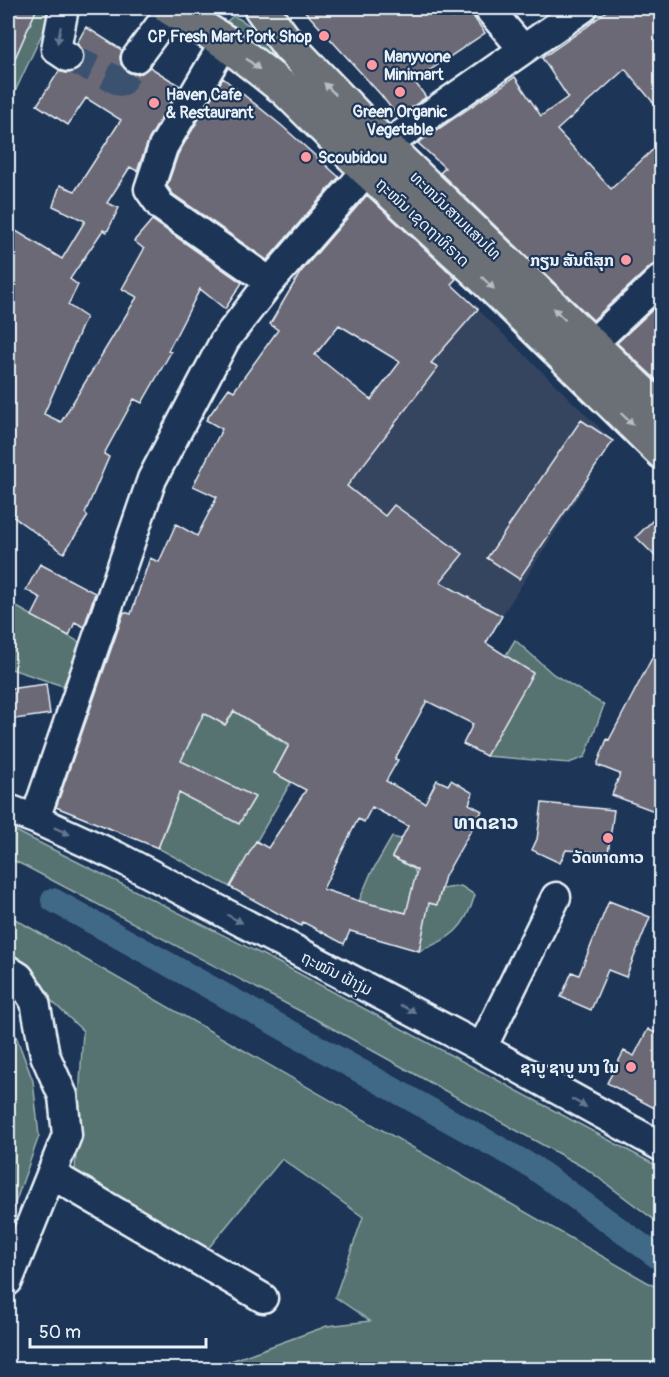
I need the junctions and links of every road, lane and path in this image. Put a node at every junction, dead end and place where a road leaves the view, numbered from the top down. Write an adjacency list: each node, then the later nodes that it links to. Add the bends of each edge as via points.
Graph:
1 (64, 8): 11 (street, one-way to 11, via 56,49)
2 (172, 8): 8 (main road, ຖະໜົນ ເຊດຖາທິຣາດ); 12 (street)
3 (211, 8): 8 (main road, via 207,22)
4 (246, 8): 9 (main road)
5 (261, 8): 9 (main road, ທະຫນົນສາມແສນໄທ)
6 (488, 8): 10 (street)
7 (583, 8): 10 (street)
8 (225, 42): 13 (main road, ຖະໜົນ ເຊດຖາທິຣາດ, one-way to 13); 15 (street, via 163,147 149,189 161,206)
9 (289, 46): 13 (main road, ທະຫນົນສາມແສນໄທ, one-way to 9)
10 (523, 49): 13 (street)
11 (68, 57)
12 (136, 58)
13 (376, 158): 15 (street); 16 (main road, ທະຫນົນສາມແສນໄທ, one-way to 13); 18 (main road, ຖະໜົນ ເຊດຖາທິຣາດ, one-way to 18, via 484,279)
14 (662, 278): 16 (street)
15 (270, 282): 20 (street, via 225,340 152,479)
16 (591, 345): 17 (main road, ທະຫນົນສາມແສນໄທ)
17 (662, 412)
18 (662, 452)
19 (8, 808): 20 (street, ຖະໝົນ ຟ້າງຸ່ມ)
20 (35, 819): 23 (street, ຖະໝົນ ຟ້າງຸ່ມ, one-way to 23, via 116,856)
21 (556, 897): 23 (street)
22 (8, 970): 25 (street, via 19,978 35,1002 45,1055 63,1096 68,1135)
23 (482, 1048): 24 (street, ຖະໝົນ ຟ້າງຸ່ມ, one-way to 24)
24 (662, 1147)
25 (51, 1174): 26 (street); 27 (street)
26 (8, 1281)
27 (263, 1298)

